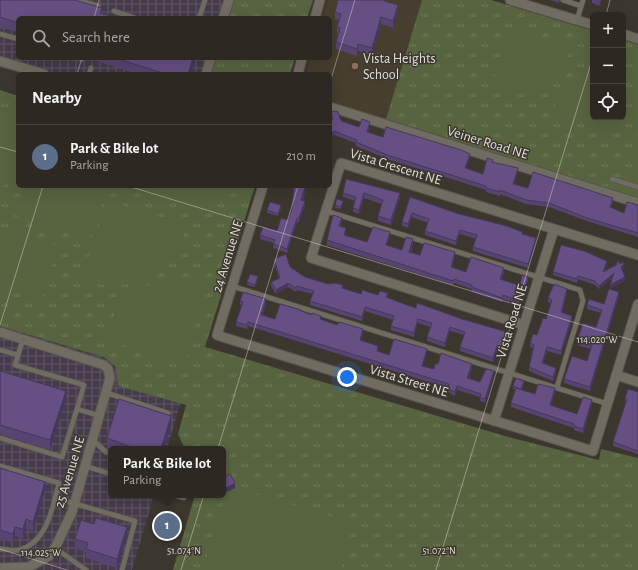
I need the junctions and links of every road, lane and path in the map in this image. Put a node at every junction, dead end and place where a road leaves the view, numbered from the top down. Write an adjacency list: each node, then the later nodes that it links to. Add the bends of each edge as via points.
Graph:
1 (78, 0): 8 (lane)
2 (205, 0): 12 (lane)
3 (229, 0): 13 (street)
4 (320, 0): 14 (street)
5 (510, 0): 15 (street)
6 (563, 0): 9 (lane)
7 (583, 0): 9 (lane)
8 (98, 6)
9 (581, 6): 15 (lane)
10 (114, 11): 11 (lane)
11 (129, 16)
12 (201, 16)
13 (224, 16)
14 (316, 16)
15 (577, 20): 16 (street)
16 (590, 24)
17 (0, 34): 19 (lane)
18 (626, 35): 20 (street)
19 (16, 38)
20 (638, 39)
21 (210, 60): 27 (street)
22 (302, 60): 28 (street)
23 (0, 61): 25 (street)
24 (91, 68): 26 (lane)
25 (37, 72)
26 (90, 72)
27 (207, 72)
28 (298, 72)
29 (332, 108): 33 (street, Veiner Road NE)
30 (612, 179): 31 (lane)
31 (638, 187)
32 (262, 188): 38 (street, 24 Avenue NE)
33 (638, 203)
34 (326, 211): 35 (street, Vista Crescent NE, via 341,163); 37 (lane); 40 (street, Vista Crescent NE, via 311,258)
35 (554, 229): 36 (street, Vista Crescent NE); 37 (street, Vista Road NE)
36 (638, 255)
37 (539, 277): 40 (street, Vista Road NE); 49 (lane, via 576,288 580,290 583,298)
38 (232, 286): 42 (street, 24 Avenue NE); 46 (lane)
39 (638, 304): 47 (street)
40 (524, 325): 46 (street, Vista Road NE)
41 (0, 332): 43 (street)
42 (217, 335): 55 (street, Vista Street NE)
43 (23, 339): 45 (lane); 50 (street, 25 Avenue NE, via 104,365 110,378)
44 (0, 350): 45 (lane)
45 (18, 355): 52 (lane, via 15,365 84,385)
46 (509, 373): 49 (lane); 55 (street, Vista Road NE)
47 (616, 375): 48 (street); 51 (street)
48 (638, 382)
49 (557, 387): 51 (lane)
50 (107, 393): 53 (lane); 54 (street, 25 Avenue NE)
51 (608, 404): 55 (street, Vista Street NE, via 593,451)
52 (77, 409): 54 (lane); 56 (lane, via 62,457)
53 (168, 413)
54 (100, 416): 57 (street, 25 Avenue NE)
55 (494, 421)
56 (0, 438)
57 (93, 440): 58 (lane); 60 (street, 25 Avenue NE)
58 (108, 453)
59 (0, 466): 62 (lane, via 58,483)
60 (85, 466): 61 (lane); 63 (street, 25 Avenue NE)
61 (108, 473)
62 (55, 498): 63 (lane); 65 (lane, via 50,518 38,540 19,550)
63 (75, 504): 64 (street, 25 Avenue NE); 69 (lane, via 135,522)
64 (55, 548): 67 (street, 25 Avenue NE, via 49,556); 68 (lane)
65 (0, 549)
66 (1, 569): 67 (street)
67 (29, 569)
68 (86, 570)
69 (122, 570)

